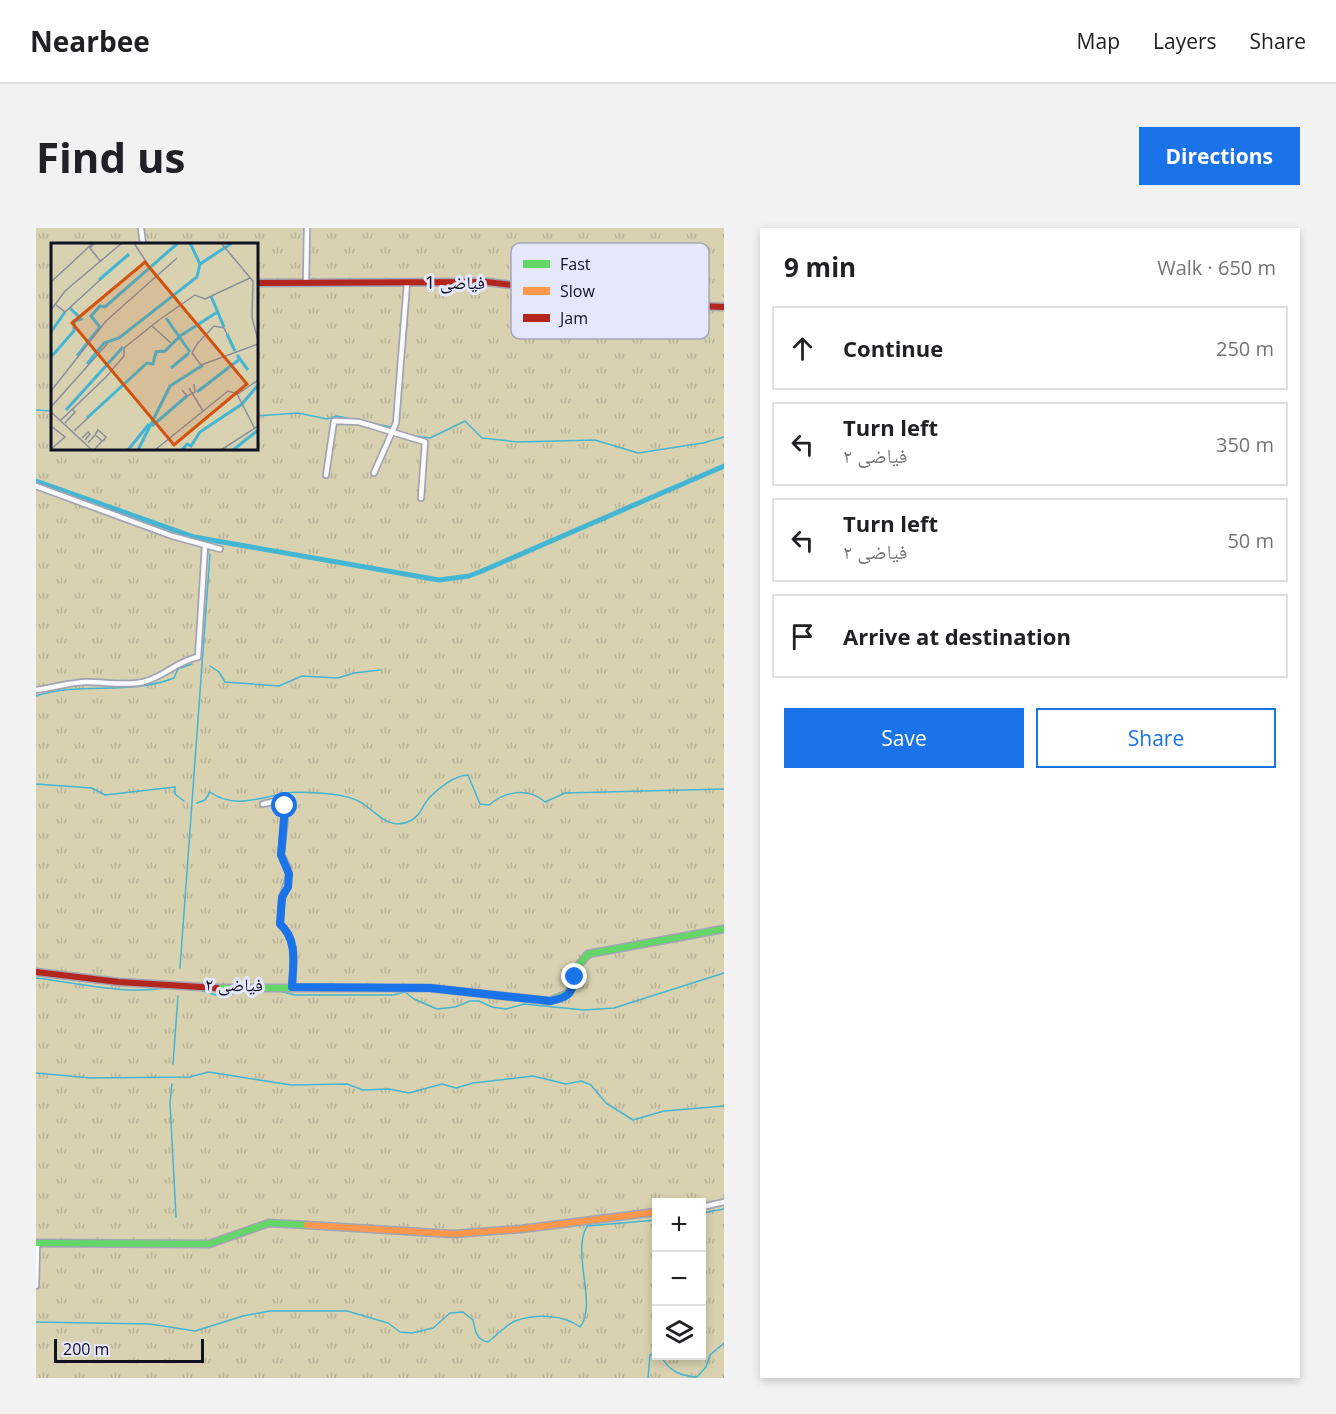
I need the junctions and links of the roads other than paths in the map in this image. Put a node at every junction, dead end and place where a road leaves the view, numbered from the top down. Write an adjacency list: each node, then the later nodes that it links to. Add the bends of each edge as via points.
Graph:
1 (141, 228): 3 (street)
2 (307, 228): 5 (street)
3 (144, 243)
4 (258, 283): 5 (street, فیاضی 1)
5 (306, 283): 6 (street, فیاضی 1)
6 (407, 283): 7 (street, فیاضی 1); 10 (street)
7 (511, 285)
8 (709, 306): 9 (street, فیاضی 1)
9 (724, 307)
10 (392, 428): 11 (street); 12 (street, via 334,421); 14 (street, via 406,439 425,442)
11 (374, 473)
12 (326, 475)
13 (36, 486): 15 (street)
14 (421, 498)
15 (205, 546): 16 (street); 17 (street, via 198,657 146,681 125,685 88,682)
16 (220, 549)
17 (36, 690)
18 (263, 804): 21 (street, via 284,799 281,855 289,874 280,924 293,941)
19 (724, 929): 21 (street, فیاضی ۲, via 588,954 581,961 573,990 566,998 550,1001 430,988)
20 (36, 972): 21 (street, فیاضی ۲, via 142,984)
21 (292, 987)
22 (724, 1202): 23 (street)
23 (706, 1206)
24 (652, 1213): 25 (street, via 453,1234 268,1223 209,1244)
25 (37, 1243): 26 (street)
26 (36, 1286)

